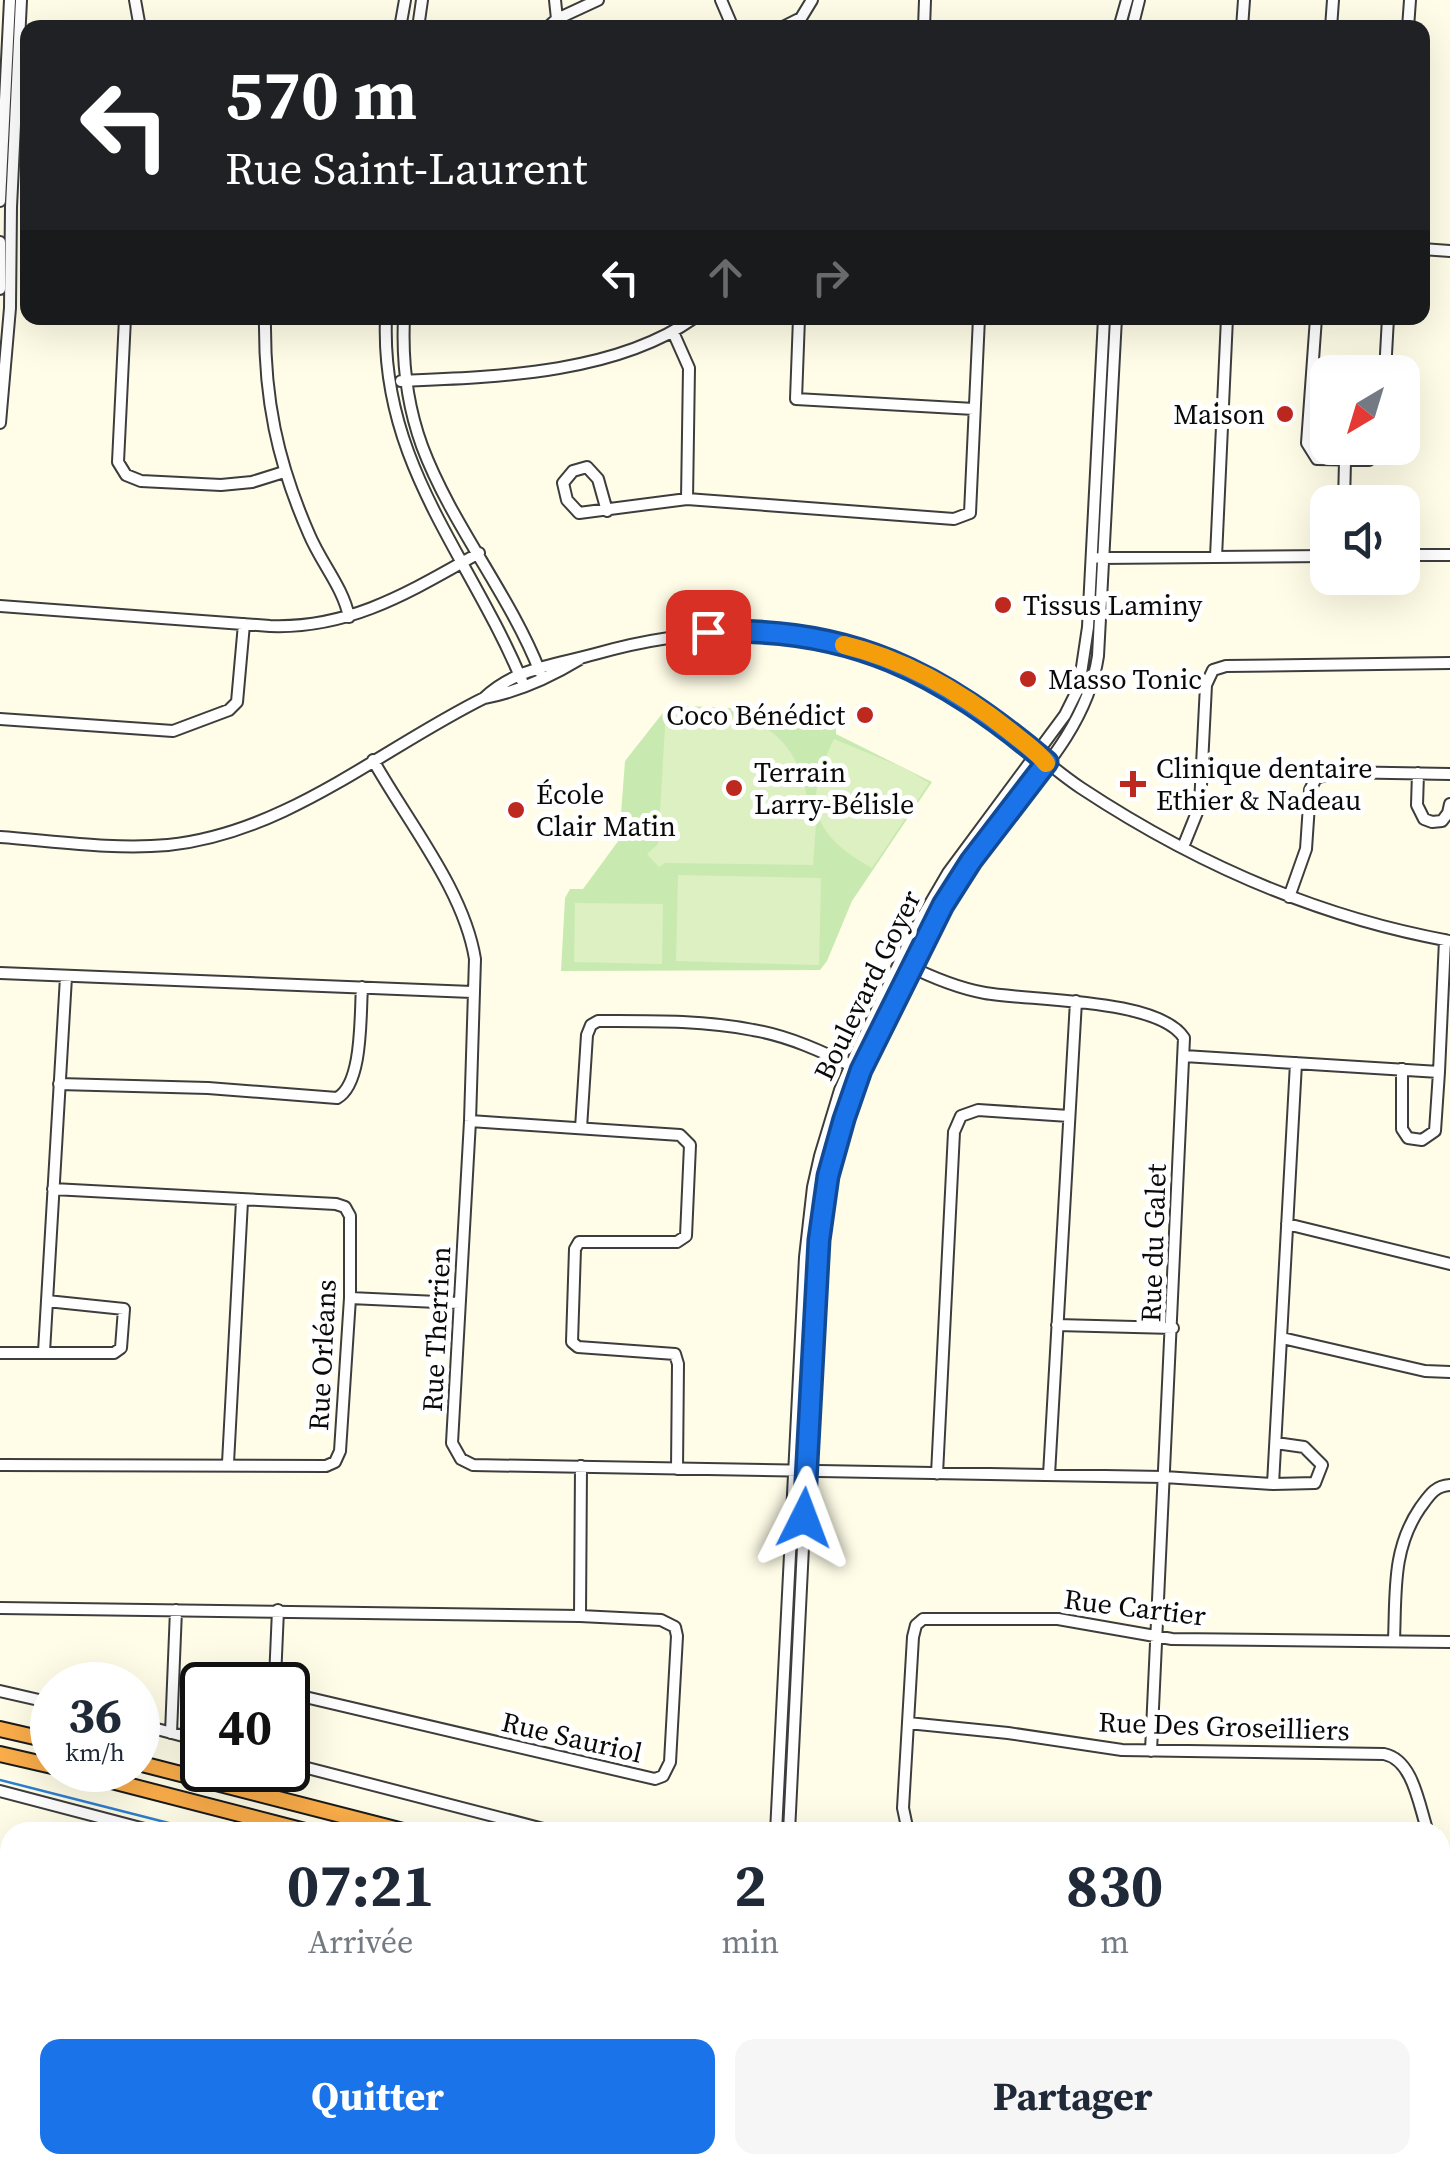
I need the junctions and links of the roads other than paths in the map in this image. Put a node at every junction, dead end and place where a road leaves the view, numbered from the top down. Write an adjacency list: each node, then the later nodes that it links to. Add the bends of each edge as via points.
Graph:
1 (10, 0): 8 (street)
2 (21, 0): 8 (street)
3 (554, 0): 6 (street)
4 (598, 0): 6 (street)
5 (812, 0): 7 (street)
6 (557, 19)
7 (797, 20)
8 (13, 56): 9 (street); 31 (street, via 10,308)
9 (0, 202)
10 (0, 242): 11 (street)
11 (0, 289)
12 (125, 325): 33 (street, via 118,462 126,474 141,481 220,484)
13 (265, 325): 33 (street, via 264,376)
14 (386, 325): 28 (street)
15 (404, 325): 27 (street)
16 (684, 325): 24 (street)
17 (799, 325): 30 (street, via 796,399)
18 (979, 325): 30 (street)
19 (1104, 325): 40 (street, Boulevard Goyer)
20 (1115, 325): 40 (street, Boulevard Goyer)
21 (1227, 325): 41 (street)
22 (1315, 325): 25 (street)
23 (1388, 325): 26 (street)
24 (673, 332): 27 (street, via 562,367); 34 (street, via 689,368)
25 (1313, 355)
26 (1386, 355)
27 (406, 380): 28 (street); 36 (street, via 424,451)
28 (388, 381): 42 (street, via 414,472)
29 (1310, 401): 32 (street)
30 (974, 409): 34 (street, via 970,513 954,519)
31 (0, 423)
32 (1310, 448)
33 (284, 472): 44 (street)
34 (688, 499): 35 (street)
35 (607, 510): 35 (street, via 580,513 567,500 564,482 586,467 598,479)
36 (479, 553): 42 (street); 47 (street)
37 (1450, 555): 39 (street)
38 (1310, 556): 41 (street)
39 (1420, 556)
40 (1097, 558): 41 (street); 50 (street, Boulevard Goyer, via 1079,686)
41 (1216, 558)
42 (464, 562): 44 (street); 48 (street)
43 (0, 606): 45 (street)
44 (349, 617): 45 (street, via 304,626)
45 (244, 624): 49 (street, via 238,702 222,713 173,730)
46 (1450, 663): 56 (street, via 1213,670 1206,685 1200,806)
47 (540, 673): 48 (street); 50 (street, via 647,641 708,632 813,637 877,654 930,678)
48 (522, 680): 51 (street)
49 (0, 718)
50 (1042, 758): 56 (street); 59 (street, Boulevard Goyer, via 948,873)
51 (373, 760): 55 (street, via 277,814 208,838 135,846); 63 (street, Rue Therrien, via 471,934)
52 (1418, 773): 53 (street); 54 (street, via 1417,805 1424,819 1442,821); 57 (street, via 1334,772 1316,778 1304,858)
53 (1450, 774)
54 (1450, 804)
55 (0, 836)
56 (1183, 848): 57 (street)
57 (1288, 897): 58 (street)
58 (1448, 940): 69 (street)
59 (906, 964): 64 (street, via 985,993); 67 (street, Boulevard Goyer)
60 (0, 973): 61 (street)
61 (66, 977): 62 (street); 70 (street)
62 (362, 987): 63 (street); 70 (street, via 355,1076 337,1098)
63 (472, 992): 72 (street, Rue Therrien)
64 (1076, 1001): 65 (street, via 1168,1021 1184,1038); 71 (street)
65 (1184, 1056): 66 (street); 82 (street, Rue du Galet)
66 (1296, 1063): 68 (street); 76 (street)
67 (856, 1068): 73 (street, via 754,1030 598,1021 587,1034); 92 (street, Boulevard Goyer, via 822,1210)
68 (1402, 1070): 69 (street); 69 (street, via 1402,1129 1422,1140 1435,1131)
69 (1439, 1072)
70 (59, 1084): 74 (street)
71 (1069, 1116): 81 (street); 93 (street, via 978,1110 961,1116 954,1132)
72 (470, 1121): 73 (street); 80 (street, Rue Therrien)
73 (581, 1128): 91 (street, via 680,1135 690,1145 686,1236 677,1242 579,1242 574,1268 572,1342 675,1354)
74 (53, 1189): 75 (street, Rue Orléans); 79 (street)
75 (242, 1201): 78 (street, Rue Orléans, via 344,1207 350,1216); 88 (street)
76 (1288, 1224): 77 (street); 83 (street)
77 (1450, 1264)
78 (350, 1298): 80 (street); 88 (street, Rue Orléans, via 335,1462)
79 (46, 1301): 84 (street); 84 (street, via 124,1308 124,1338 114,1353)
80 (459, 1302): 90 (street, Rue Therrien, via 452,1443 461,1459 473,1465)
81 (1057, 1324): 82 (street); 94 (street)
82 (1172, 1328): 95 (street, Rue du Galet)
83 (1282, 1338): 86 (street); 87 (street)
84 (44, 1352): 85 (street)
85 (0, 1354)
86 (1450, 1372)
87 (1276, 1442): 96 (street); 96 (street, Rue Therrien, via 1304,1446 1322,1465 1315,1483)
88 (228, 1463): 89 (street, Rue Orléans)
89 (0, 1465)
90 (581, 1466): 91 (street, Rue Therrien); 101 (street)
91 (678, 1469): 92 (street, Rue Therrien)
92 (801, 1471): 93 (street, Rue Therrien); 126 (street, Boulevard Goyer); 127 (street, Boulevard Goyer)
93 (937, 1474): 94 (street, Rue Therrien)
94 (1048, 1475): 95 (street, Rue Therrien)
95 (1164, 1477): 96 (street, Rue Therrien); 102 (street, Rue du Galet)
96 (1274, 1484)
97 (1450, 1485): 103 (street, via 1430,1495 1399,1550)
98 (0, 1608): 99 (street, Rue Sauriol)
99 (176, 1610): 100 (street, Rue Sauriol); 112 (street)
100 (278, 1610): 101 (street, Rue Sauriol); 105 (street)
101 (580, 1616): 108 (street, Rue Sauriol, via 661,1620 675,1627 670,1762 662,1776)
102 (1156, 1638): 103 (street, Rue Cartier); 109 (street, Rue Cartier, via 1058,1619 923,1619 913,1637); 115 (street, Rue du Galet)
103 (1394, 1640): 104 (street, Rue Cartier)
104 (1450, 1642)
105 (276, 1662)
106 (0, 1691): 107 (street)
107 (30, 1697)
108 (310, 1698)
109 (908, 1723): 115 (street, Rue Des Groseilliers); 128 (street)
110 (0, 1729): 114 (highway)
111 (160, 1730): 112 (street)
112 (171, 1733): 113 (street)
113 (180, 1735)
114 (30, 1736)
115 (1150, 1750): 129 (street, Rue Des Groseilliers, via 1393,1756 1406,1767)
116 (0, 1754): 117 (highway)
117 (30, 1761)
118 (160, 1768): 124 (highway)
119 (310, 1769): 125 (street)
120 (0, 1791): 122 (street)
121 (154, 1792): 123 (highway)
122 (118, 1822)
123 (270, 1822)
124 (369, 1822)
125 (516, 1822)
126 (777, 1822)
127 (790, 1822)
128 (905, 1822)
129 (1425, 1822)

